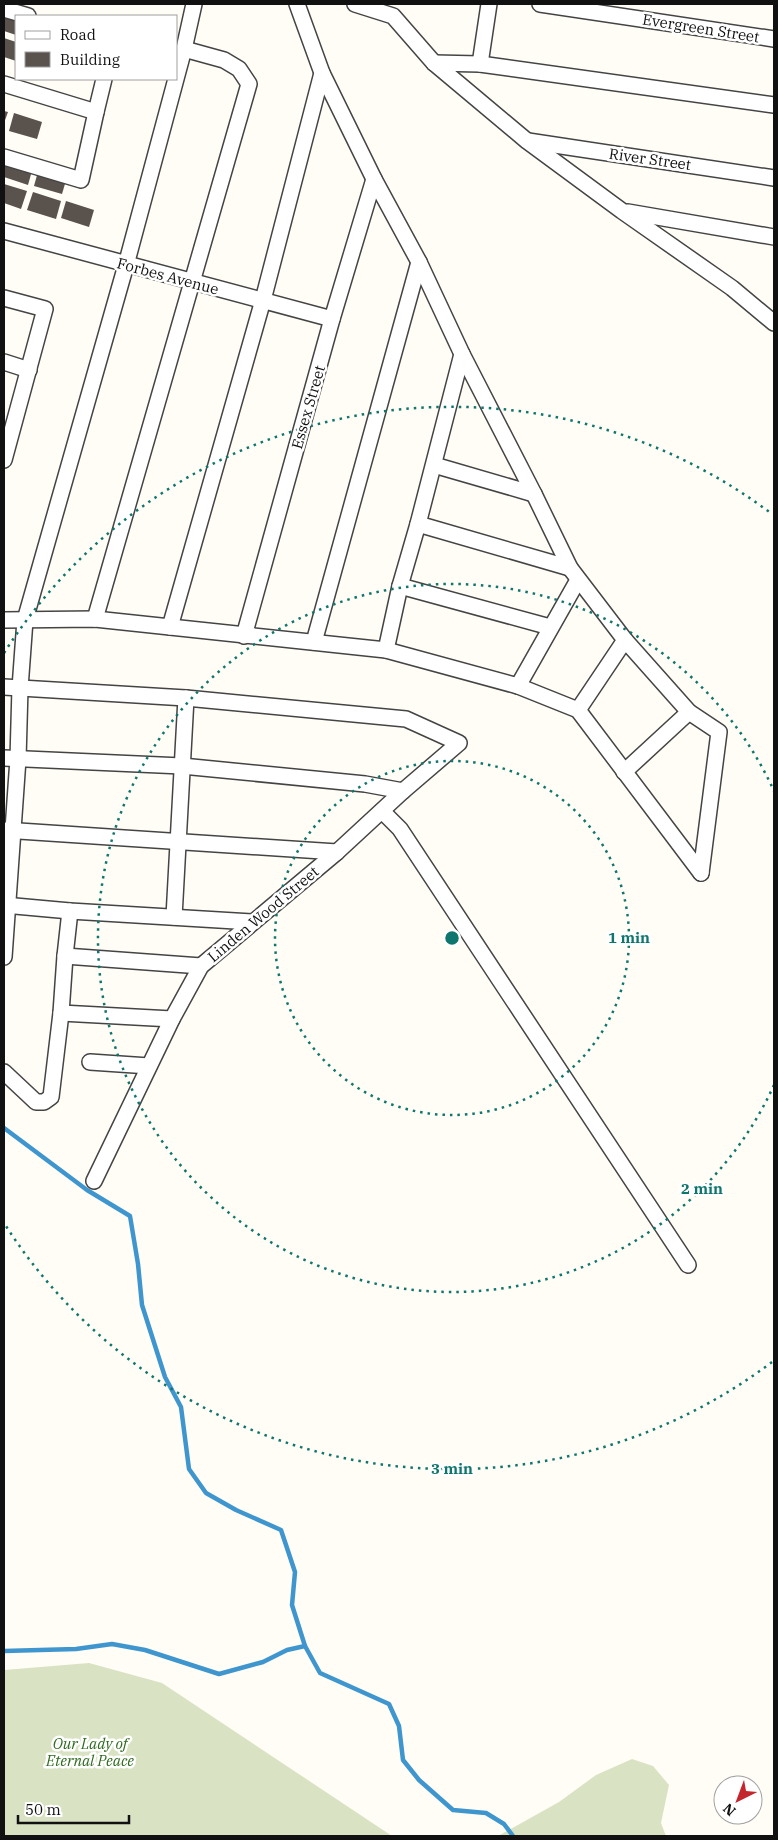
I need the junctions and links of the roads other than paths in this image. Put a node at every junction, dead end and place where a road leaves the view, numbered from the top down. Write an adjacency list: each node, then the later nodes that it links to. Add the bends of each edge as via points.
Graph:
1 (194, 4): 9 (street)
2 (297, 4): 13 (street)
3 (356, 4): 10 (street, via 393,16)
4 (489, 4): 11 (street)
5 (540, 4): 8 (street, Evergreen Street)
6 (4, 9): 7 (street)
7 (25, 15)
8 (774, 39)
9 (184, 49): 12 (street); 28 (street, via 224,60 239,69 248,84)
10 (434, 63): 11 (street); 19 (street)
11 (480, 64): 17 (street)
12 (178, 71)
13 (322, 73): 22 (street); 30 (street)
14 (104, 80): 18 (street)
15 (176, 80): 27 (street)
16 (4, 84): 18 (street)
17 (774, 105)
18 (96, 112): 20 (street, via 81,180)
19 (527, 141): 21 (street, River Street); 23 (street)
20 (4, 157)
21 (774, 178)
22 (374, 179): 26 (street); 31 (street, Essex Street)
23 (622, 211): 25 (street); 32 (street, via 732,288)
24 (4, 231): 27 (street, Forbes Avenue)
25 (774, 237)
26 (419, 262): 33 (street); 50 (street)
27 (126, 265): 28 (street, Forbes Avenue); 45 (street)
28 (192, 283): 30 (street, Forbes Avenue); 43 (street)
29 (4, 298): 35 (street, via 45,309)
30 (263, 300): 31 (street, Forbes Avenue); 47 (street)
31 (332, 319): 48 (street, Essex Street)
32 (774, 324)
33 (462, 354): 38 (street); 39 (street)
34 (4, 362): 35 (street)
35 (30, 370): 36 (street)
36 (8, 431): 37 (street)
37 (4, 460)
38 (434, 465): 39 (street); 40 (street)
39 (534, 494): 41 (street)
40 (418, 524): 41 (street); 42 (street)
41 (574, 574): 46 (street); 49 (street)
42 (400, 586): 46 (street); 51 (street)
43 (95, 619): 45 (street); 47 (street)
44 (4, 620): 45 (street)
45 (25, 620): 54 (street)
46 (550, 626): 52 (street)
47 (170, 627): 48 (street)
48 (244, 636): 50 (street)
49 (625, 640): 56 (street); 57 (street)
50 (314, 642): 51 (street)
51 (386, 650): 52 (street)
52 (518, 686): 56 (street)
53 (4, 687): 54 (street)
54 (20, 688): 55 (street); 58 (street)
55 (186, 698): 59 (street); 61 (street, Linden Wood Street, via 406,720 459,743)
56 (578, 710): 60 (street)
57 (689, 712): 60 (street); 60 (street, via 719,732 701,873)
58 (11, 758): 59 (street); 63 (street)
59 (182, 766): 61 (street, via 365,784); 64 (street)
60 (624, 772)
61 (403, 791): 62 (street, Linden Wood Street)
62 (382, 811): 65 (street, Linden Wood Street); 79 (street, via 400,830)
63 (8, 830): 64 (street); 66 (street)
64 (179, 841): 65 (street); 68 (street)
65 (337, 852): 69 (street, Linden Wood Street)
66 (6, 905): 67 (street); 71 (street)
67 (70, 911): 68 (street); 70 (street)
68 (174, 917): 69 (street)
69 (252, 922): 72 (street, Linden Wood Street)
70 (65, 956): 72 (street); 73 (street)
71 (4, 957)
72 (201, 966): 74 (street, Linden Wood Street)
73 (62, 1013): 74 (street); 77 (street, via 51,1096 44,1102 36,1102)
74 (172, 1019): 76 (street, Linden Wood Street)
75 (90, 1062): 76 (street)
76 (149, 1066): 78 (street, Linden Wood Street)
77 (4, 1072)
78 (94, 1180)
79 (688, 1265)

